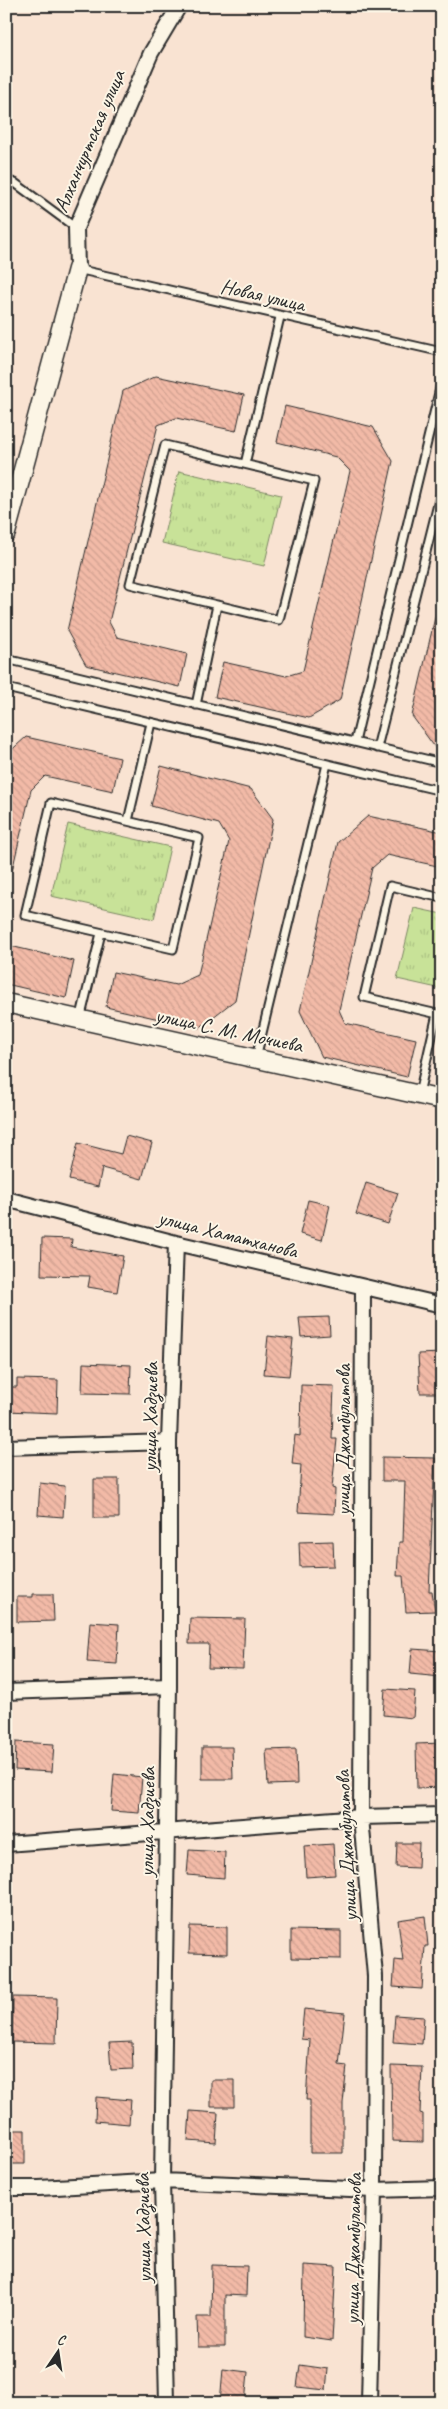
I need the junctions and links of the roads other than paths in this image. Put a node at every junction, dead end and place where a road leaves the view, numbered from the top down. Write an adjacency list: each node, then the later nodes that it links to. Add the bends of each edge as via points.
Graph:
1 (179, 6): 3 (street, Алханчуртская улица, via 151,53)
2 (6, 180): 3 (lane, via 15,183)
3 (76, 228): 4 (street, Алханчуртская улица)
4 (77, 269): 5 (lane, Новая улица); 10 (street, Алханчуртская улица)
5 (280, 317): 6 (lane, Новая улица); 8 (lane)
6 (442, 352)
7 (442, 380): 16 (lane)
8 (245, 464): 11 (lane, via 314,481 280,620); 11 (lane, via 164,444 130,584)
9 (442, 488): 17 (lane)
10 (6, 533)
11 (218, 605): 14 (lane)
12 (6, 659): 14 (lane)
13 (6, 688): 15 (lane)
14 (196, 705): 16 (lane)
15 (151, 723): 19 (lane); 21 (lane)
16 (355, 742): 17 (lane)
17 (377, 748): 18 (lane)
18 (442, 763)
19 (327, 764): 20 (lane); 27 (lane)
20 (442, 791)
21 (128, 821): 23 (lane, via 199,838 173,949); 23 (lane, via 51,803 25,915)
22 (442, 898): 25 (lane, via 390,886 364,997)
23 (102, 932): 26 (lane)
24 (6, 1003): 26 (street, улица С. М. Мочиева)
25 (439, 1015): 28 (lane)
26 (80, 1020): 27 (street, улица С. М. Мочиева)
27 (255, 1058): 28 (street, улица С. М. Мочиева)
28 (418, 1095): 29 (street, улица С. М. Мочиева)
29 (442, 1100)
30 (6, 1199): 31 (street, улица Хаматханова)
31 (176, 1242): 32 (street, улица Хаматханова); 34 (street, улица Хадзиева)
32 (363, 1287): 33 (street, улица Хаматханова); 39 (street, улица Джамбулатова)
33 (442, 1304)
34 (169, 1442): 35 (street); 36 (street, улица Хадзиева)
35 (6, 1446)
36 (169, 1686): 37 (street); 40 (street, улица Хадзиева)
37 (6, 1692)
38 (442, 1815): 39 (street)
39 (362, 1817): 40 (street); 45 (street, улица Джамбулатова, via 375,1976)
40 (167, 1833): 41 (street); 42 (street, улица Хадзиева)
41 (6, 1844)
42 (162, 2181): 43 (street); 45 (street); 46 (street, улица Хадзиева)
43 (6, 2188)
44 (442, 2188): 45 (street)
45 (374, 2190): 47 (street, улица Джамбулатова)
46 (166, 2403)
47 (369, 2403)

